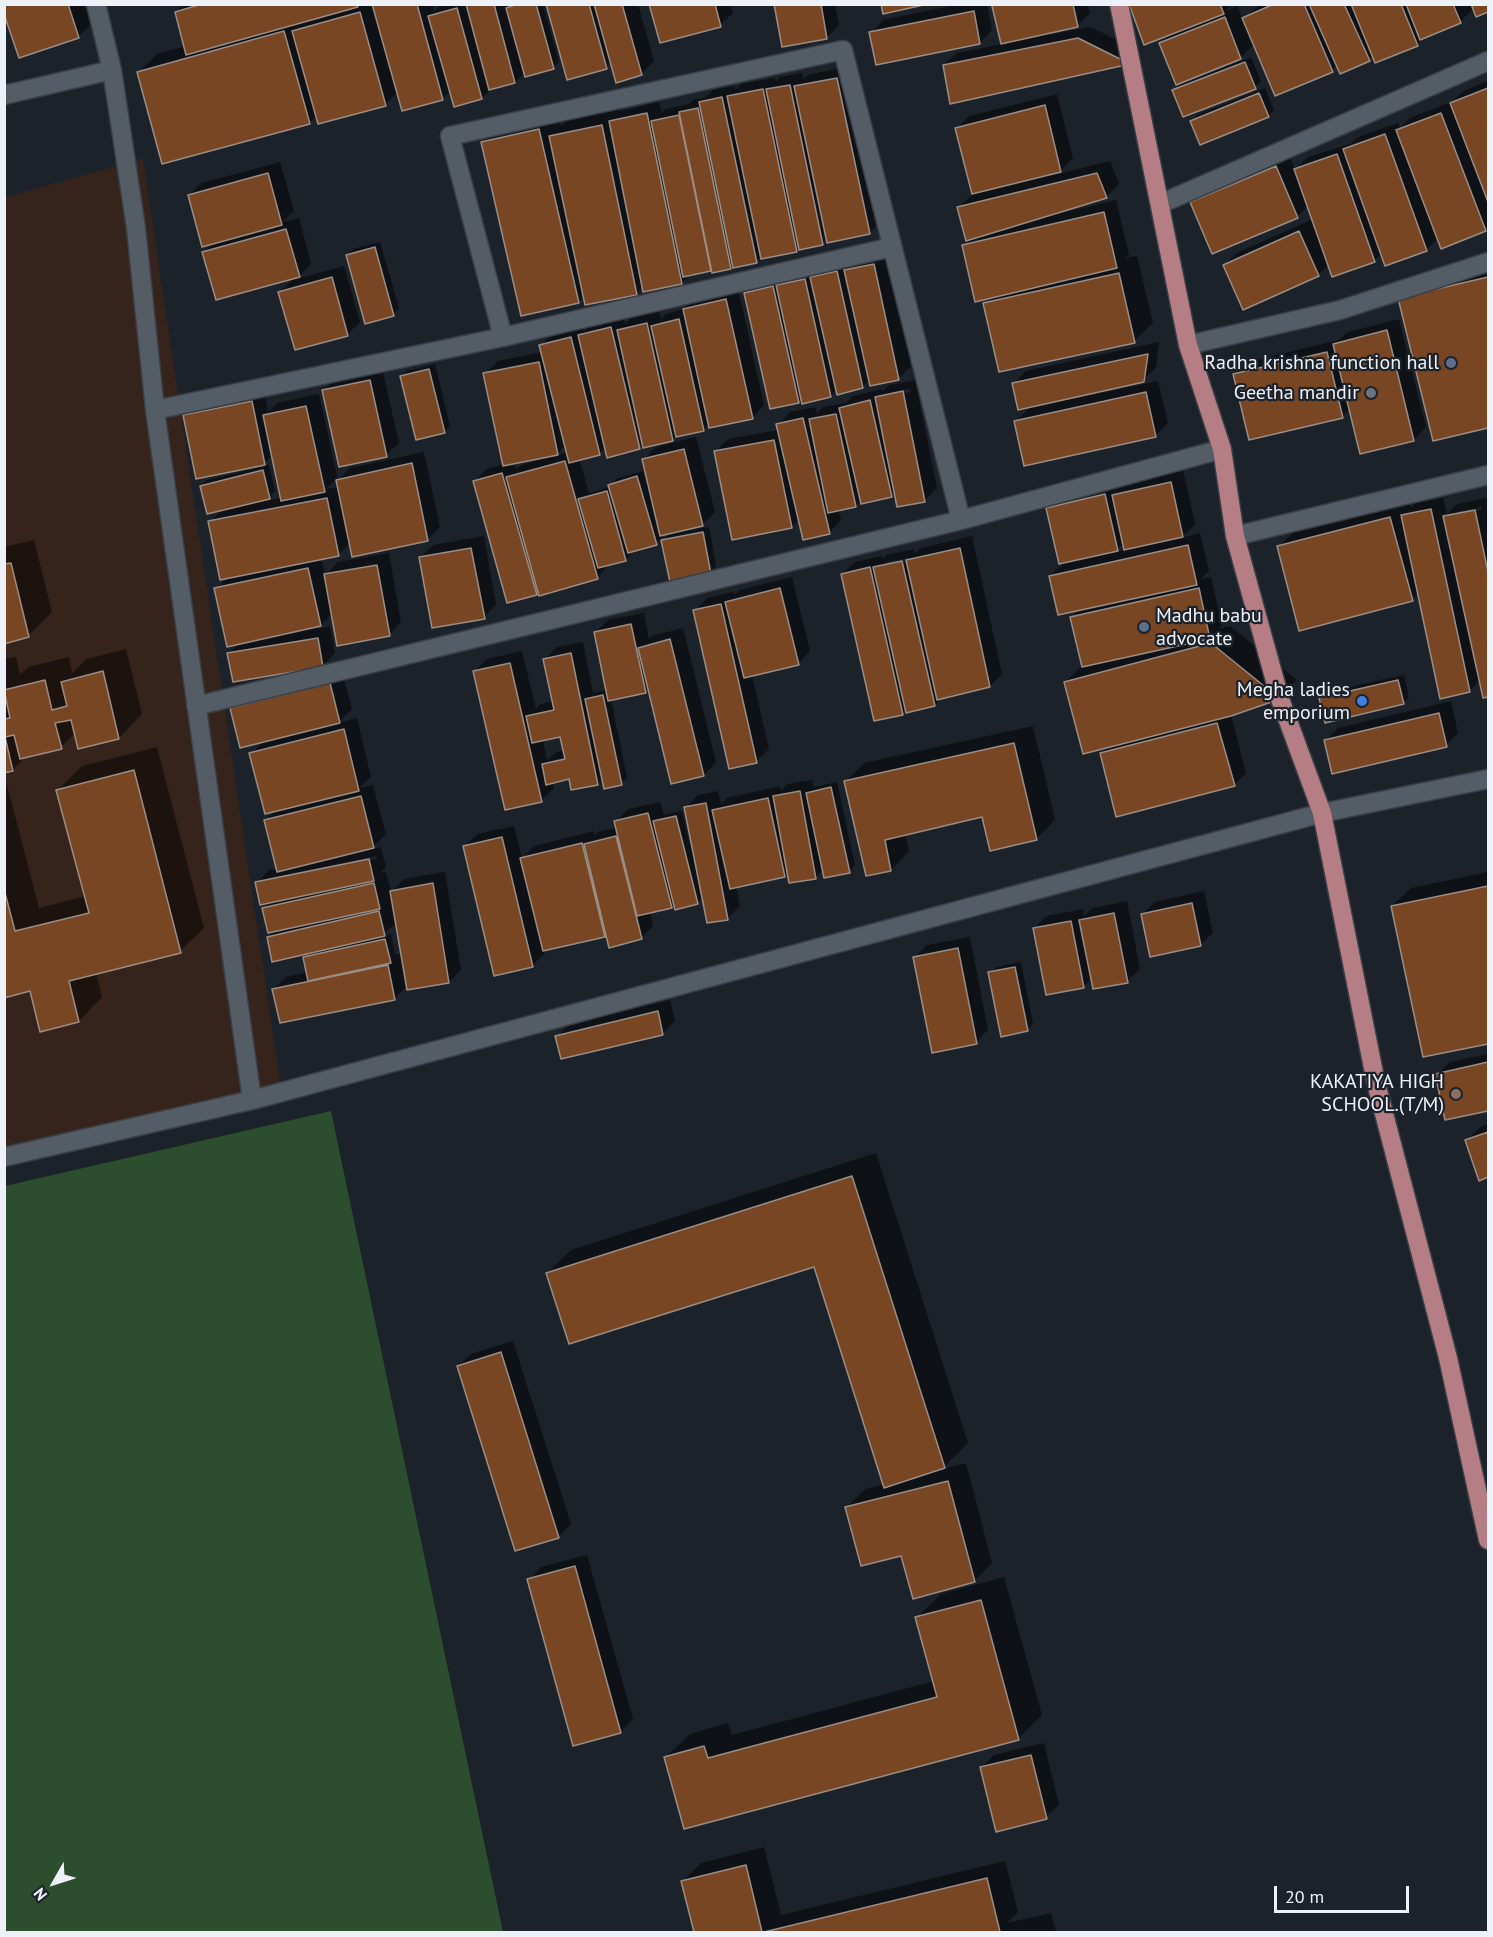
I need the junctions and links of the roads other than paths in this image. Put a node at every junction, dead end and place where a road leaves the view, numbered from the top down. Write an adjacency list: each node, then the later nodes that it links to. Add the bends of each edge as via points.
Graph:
1 (96, 4): 4 (street)
2 (1119, 4): 6 (main road)
3 (1488, 61): 6 (street)
4 (112, 70): 5 (street); 11 (street, via 136,228)
5 (4, 95)
6 (1160, 204): 10 (main road)
7 (892, 248): 9 (street); 9 (street, via 843,50 450,136); 14 (street)
8 (1488, 262): 10 (street, via 1340,309)
9 (503, 337): 11 (street)
10 (1188, 345): 12 (main road)
11 (155, 410): 16 (street)
12 (1222, 449): 14 (street); 15 (main road)
13 (1488, 475): 15 (street)
14 (961, 520): 16 (street)
15 (1235, 536): 18 (main road, via 1280,699)
16 (196, 706): 19 (street)
17 (1488, 779): 18 (street)
18 (1323, 813): 19 (street); 21 (main road, via 1376,1083 1448,1358)
19 (252, 1100): 20 (street)
20 (4, 1157)
21 (1488, 1540)

